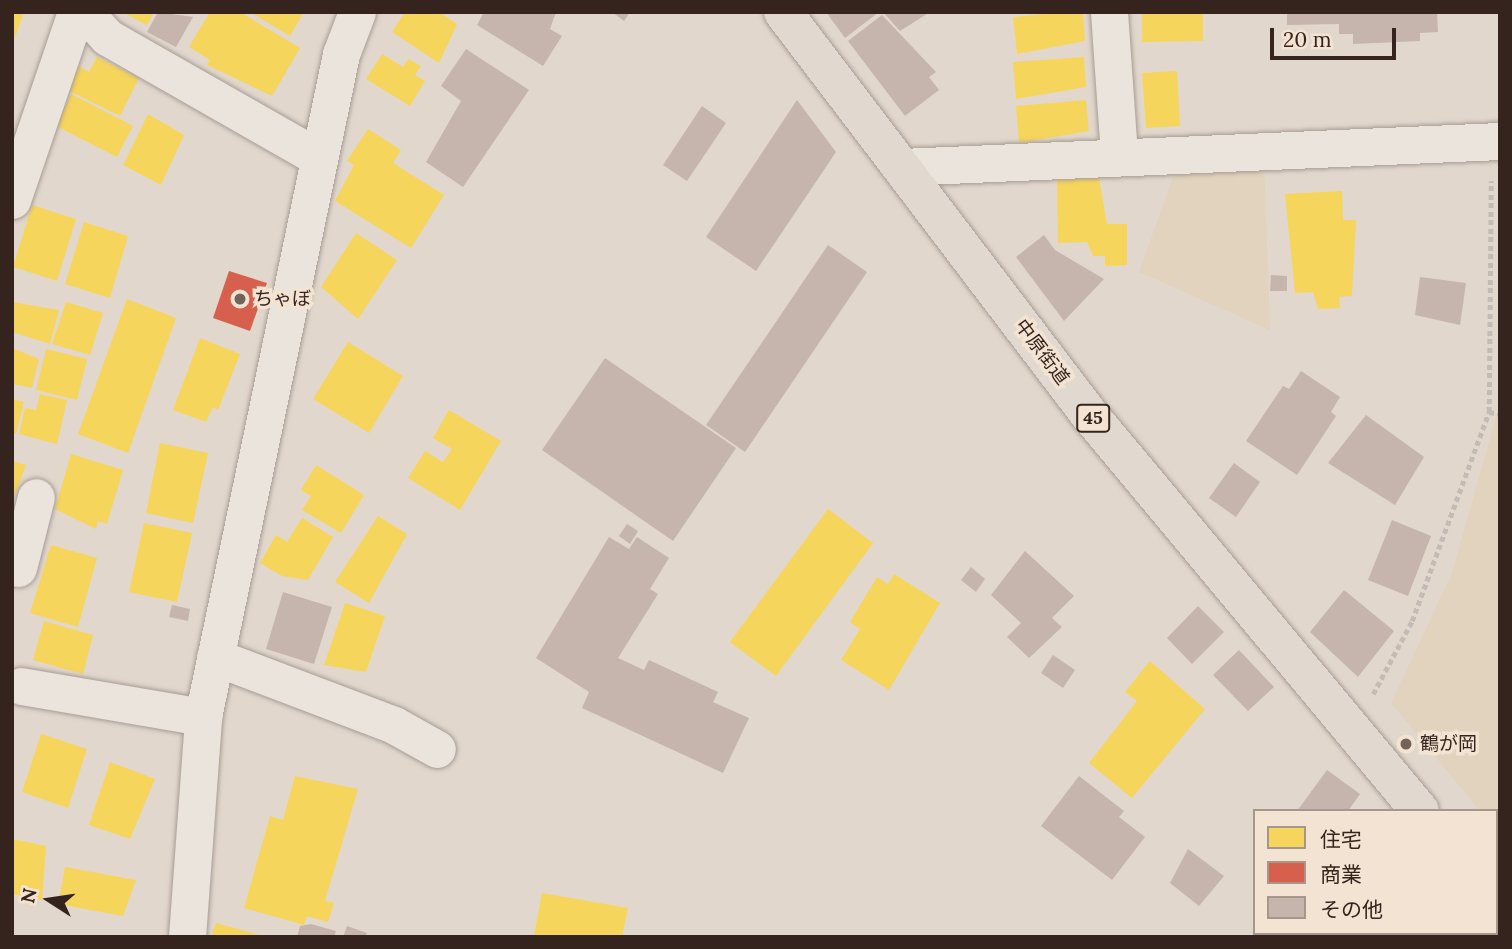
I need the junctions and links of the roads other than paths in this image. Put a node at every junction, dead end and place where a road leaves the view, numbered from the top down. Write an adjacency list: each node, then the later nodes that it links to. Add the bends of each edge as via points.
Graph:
1 (76, 12): 10 (street)
2 (84, 12): 8 (street, via 107,37)
3 (357, 12): 8 (street, via 341,54)
4 (783, 12): 9 (main road, 中原街道 / 45)
5 (1109, 12): 7 (street)
6 (1495, 141): 7 (street)
7 (1119, 156): 9 (street)
8 (319, 158): 13 (street)
9 (902, 167): 17 (main road, 中原街道 / 45, via 1088,413)
10 (12, 200)
11 (25, 517): 12 (street)
12 (18, 568)
13 (215, 657): 15 (street); 16 (street, via 394,725)
14 (21, 686): 15 (street)
15 (203, 717): 18 (street)
16 (438, 748)
17 (1418, 809)
18 (187, 937)

